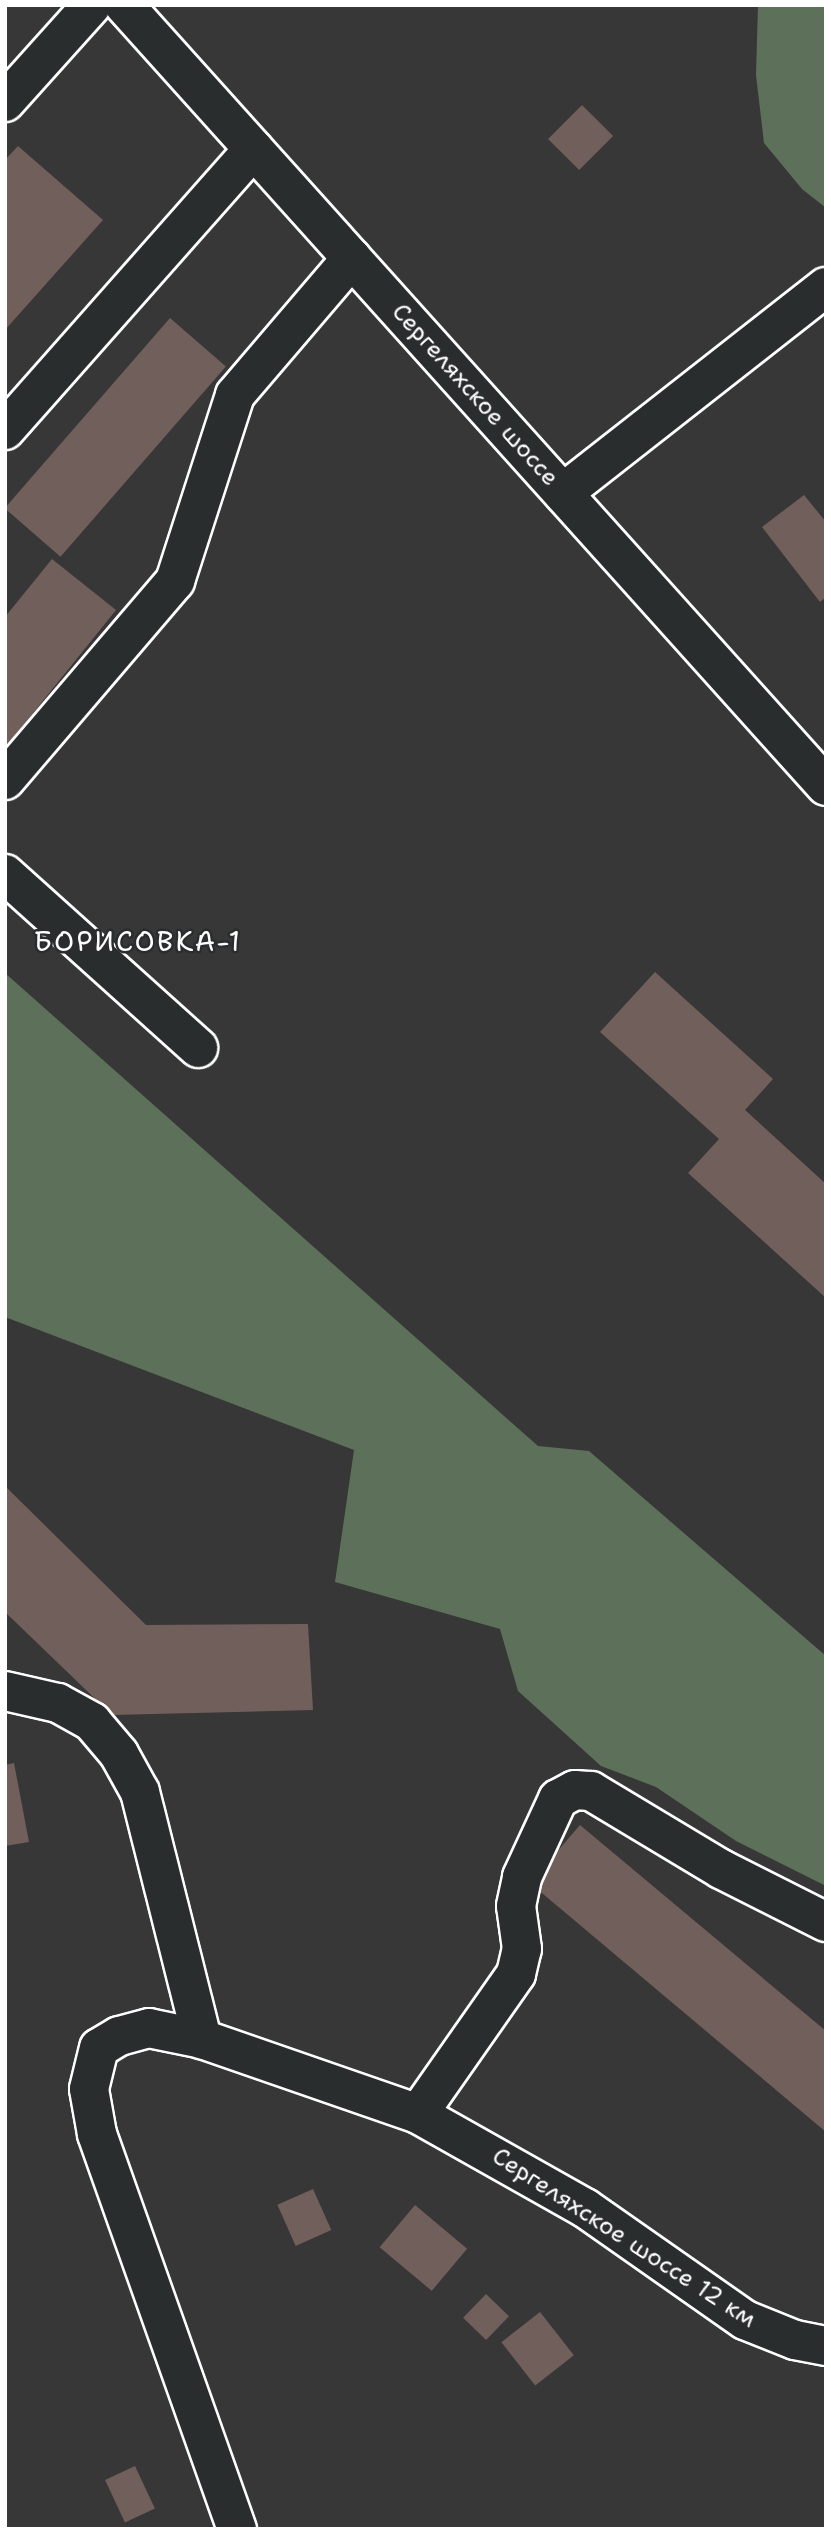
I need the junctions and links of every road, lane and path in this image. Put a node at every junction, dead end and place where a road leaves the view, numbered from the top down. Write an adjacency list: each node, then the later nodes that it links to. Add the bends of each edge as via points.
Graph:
1 (92, 5): 3 (street)
2 (124, 5): 4 (street, Сергеляхское шоссе)
3 (5, 102)
4 (254, 149): 5 (street, Сергеляхское шоссе); 7 (street)
5 (352, 258): 8 (street, Сергеляхское шоссе); 9 (street, via 235,395 175,581)
6 (826, 287): 8 (street)
7 (5, 430)
8 (563, 493): 10 (street, Сергеляхское шоссе)
9 (5, 780)
10 (826, 786)
11 (5, 874): 12 (street)
12 (198, 1048)
13 (5, 1691): 15 (street, via 58,1703 92,1723 119,1754 140,1792)
14 (826, 1923): 16 (street, via 721,1869 591,1791 575,1790 558,1799 522,1877 516,1906 522,1949 516,1973)
15 (202, 2039): 16 (street, Сергеляхское шоссе 12 км); 18 (street, Сергеляхское шоссе 12 км, via 149,2028 119,2036 99,2048 89,2089 97,2134)
16 (418, 2114): 17 (street, Сергеляхское шоссе 12 км, via 585,2208 745,2320 794,2340)
17 (826, 2346)
18 (237, 2529)

